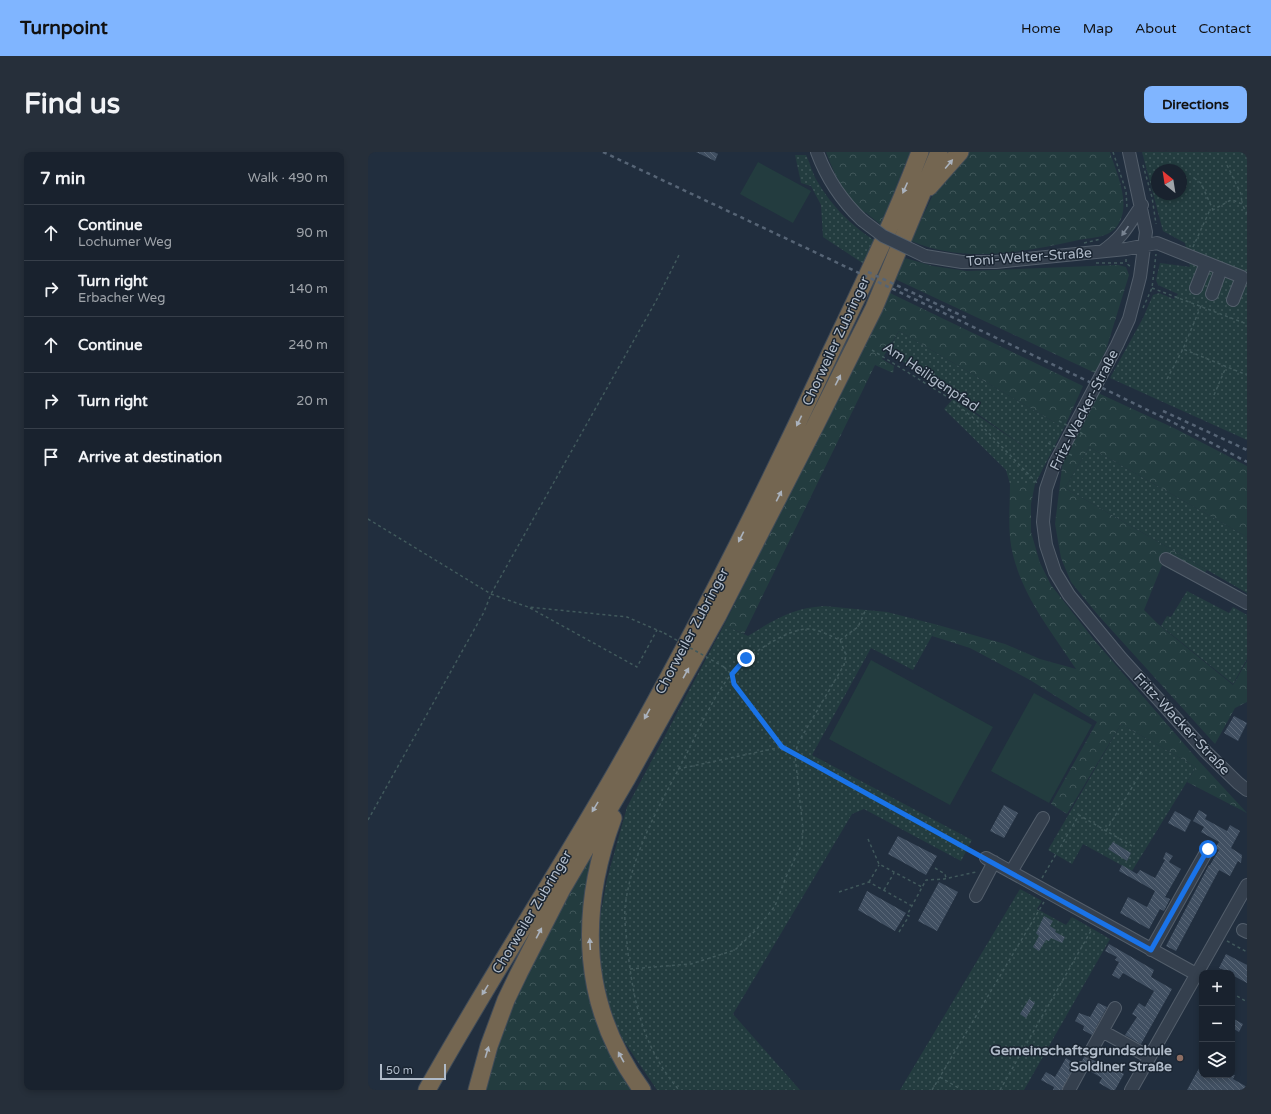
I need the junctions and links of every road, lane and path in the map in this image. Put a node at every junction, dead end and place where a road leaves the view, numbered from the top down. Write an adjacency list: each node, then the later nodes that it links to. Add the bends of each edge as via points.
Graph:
1 (817, 152): 16 (street, Toni-Welter-Straße, bridge, via 833,187 862,220 883,236 924,256 962,262 996,262)
2 (919, 152): 101 (highway, Chorweiler Zubringer, one-way to 101, via 856,299 703,612 615,773)
3 (938, 152): 8 (highway, Chorweiler Zubringer)
4 (960, 152): 8 (highway, one-way to 4)
5 (1129, 152): 10 (street, Fritz-Wacker-Straße)
6 (1227, 165): 9 (path, via 1241,194)
7 (1194, 178): 11 (path, via 1201,183)
8 (920, 197): 61 (highway, Chorweiler Zubringer, one-way to 8, via 718,615 816,424 874,308)
9 (1242, 204): 11 (path, via 1231,200); 12 (path)
10 (1142, 205): 15 (street, Fritz-Wacker-Straße); 16 (street, one-way to 16, via 1126,231)
11 (1213, 210): 18 (path, via 1207,214)
12 (1247, 214)
13 (1106, 237): 14 (path)
14 (1085, 242)
15 (1146, 246): 16 (street, Toni-Welter-Straße); 18 (street, Toni-Welter-Straße, via 1157,243); 47 (street, Fritz-Wacker-Straße, via 1129,319 1106,369 1055,463)
16 (1103, 251)
17 (680, 253): 50 (path, via 656,301)
18 (1190, 257): 20 (street, Toni-Welter-Straße)
19 (1126, 263): 21 (path)
20 (1206, 263): 22 (street, Toni-Welter-Straße); 24 (street)
21 (1090, 264)
22 (1221, 269): 25 (street); 26 (street, Toni-Welter-Straße, via 1242,277)
23 (1152, 288): 27 (path)
24 (1196, 288)
25 (1212, 294)
26 (1233, 300)
27 (1201, 306): 28 (path); 29 (path)
28 (1247, 324)
29 (1183, 349): 31 (path); 33 (path)
30 (872, 350): 47 (path, Am Heiligenpfad, via 948,398 977,421 1032,480)
31 (1226, 367): 32 (path); 34 (path)
32 (1247, 375)
33 (1167, 379)
34 (1214, 395)
35 (1072, 420): 37 (path)
36 (1059, 421): 39 (path, bridge)
37 (1068, 427)
38 (1082, 431): 40 (path)
39 (1085, 435)
40 (1078, 437)
41 (1048, 443): 45 (path, bridge)
42 (1057, 447): 44 (path)
43 (1071, 450): 46 (path)
44 (1054, 454)
45 (1073, 456)
46 (1068, 457)
47 (1046, 489): 62 (street, Fritz-Wacker-Straße, via 1043,522 1046,545 1055,572 1069,596 1206,752)
48 (368, 519): 50 (path)
49 (1166, 559): 51 (street)
50 (491, 594): 52 (path); 64 (path, via 484,612)
51 (1247, 603)
52 (528, 607): 54 (path, via 627,617); 54 (path, via 637,667)
53 (866, 609): 55 (path, via 858,627)
54 (657, 630): 56 (path, bridge)
55 (840, 640): 56 (path, via 816,630 806,629 790,633 746,658); 58 (path, via 846,655 844,665 798,743)
56 (732, 674): 57 (path, via 734,684); 60 (path, via 714,700)
57 (782, 747): 58 (path); 60 (path)
58 (795, 755): 69 (path); 91 (path, via 803,829 802,844 774,906 756,930 735,950 691,964)
59 (1143, 769): 65 (path)
60 (678, 770): 91 (path, via 650,824 635,861 625,909)
61 (626, 780): 102 (highway, Chorweiler Zubringer, one-way to 61, via 493,1034 519,973 562,889); 103 (highway, Chorweiler Zubringer, one-way to 61, via 619,1054 601,1010 594,983 590,942 592,903 606,838)
62 (1247, 790)
63 (1043, 818): 74 (street)
64 (368, 820)
65 (1106, 831): 67 (path); 78 (path, via 1079,815)
66 (868, 839): 70 (path)
67 (1132, 846)
68 (1208, 849): 89 (street)
69 (990, 860): 74 (street); 83 (street)
70 (879, 864): 72 (path); 76 (path)
71 (935, 868): 75 (path, via 945,874)
72 (894, 872): 79 (path); 80 (path)
73 (976, 872): 75 (path)
74 (1010, 872): 78 (street)
75 (946, 878): 79 (path, via 926,880)
76 (869, 882): 80 (path); 81 (path)
77 (1247, 885): 85 (street)
78 (1037, 887): 82 (street)
79 (922, 888): 84 (path)
80 (884, 890): 84 (path)
81 (839, 892)
82 (1049, 893): 86 (street); 100 (path)
83 (976, 896)
84 (912, 906): 87 (path)
85 (1242, 907): 88 (street)
86 (1097, 920): 89 (street); 107 (path)
87 (899, 932)
88 (1218, 936): 90 (path); 92 (street)
89 (1151, 950): 92 (street)
90 (1247, 952)
91 (630, 969): 104 (path, via 640,1023 655,1056)
92 (1196, 974): 98 (street)
93 (1235, 995): 94 (path)
94 (1247, 1002)
95 (1115, 1008): 96 (street)
96 (1102, 1031): 97 (street); 98 (street)
97 (1090, 1053)
98 (1149, 1057): 109 (street)
99 (1081, 1068): 108 (street)
100 (940, 1077): 105 (path); 106 (path)
101 (427, 1090)
102 (477, 1090)
103 (642, 1090)
104 (678, 1090)
105 (932, 1090)
106 (962, 1090)
107 (1000, 1090)
108 (1069, 1090)
109 (1131, 1090)

